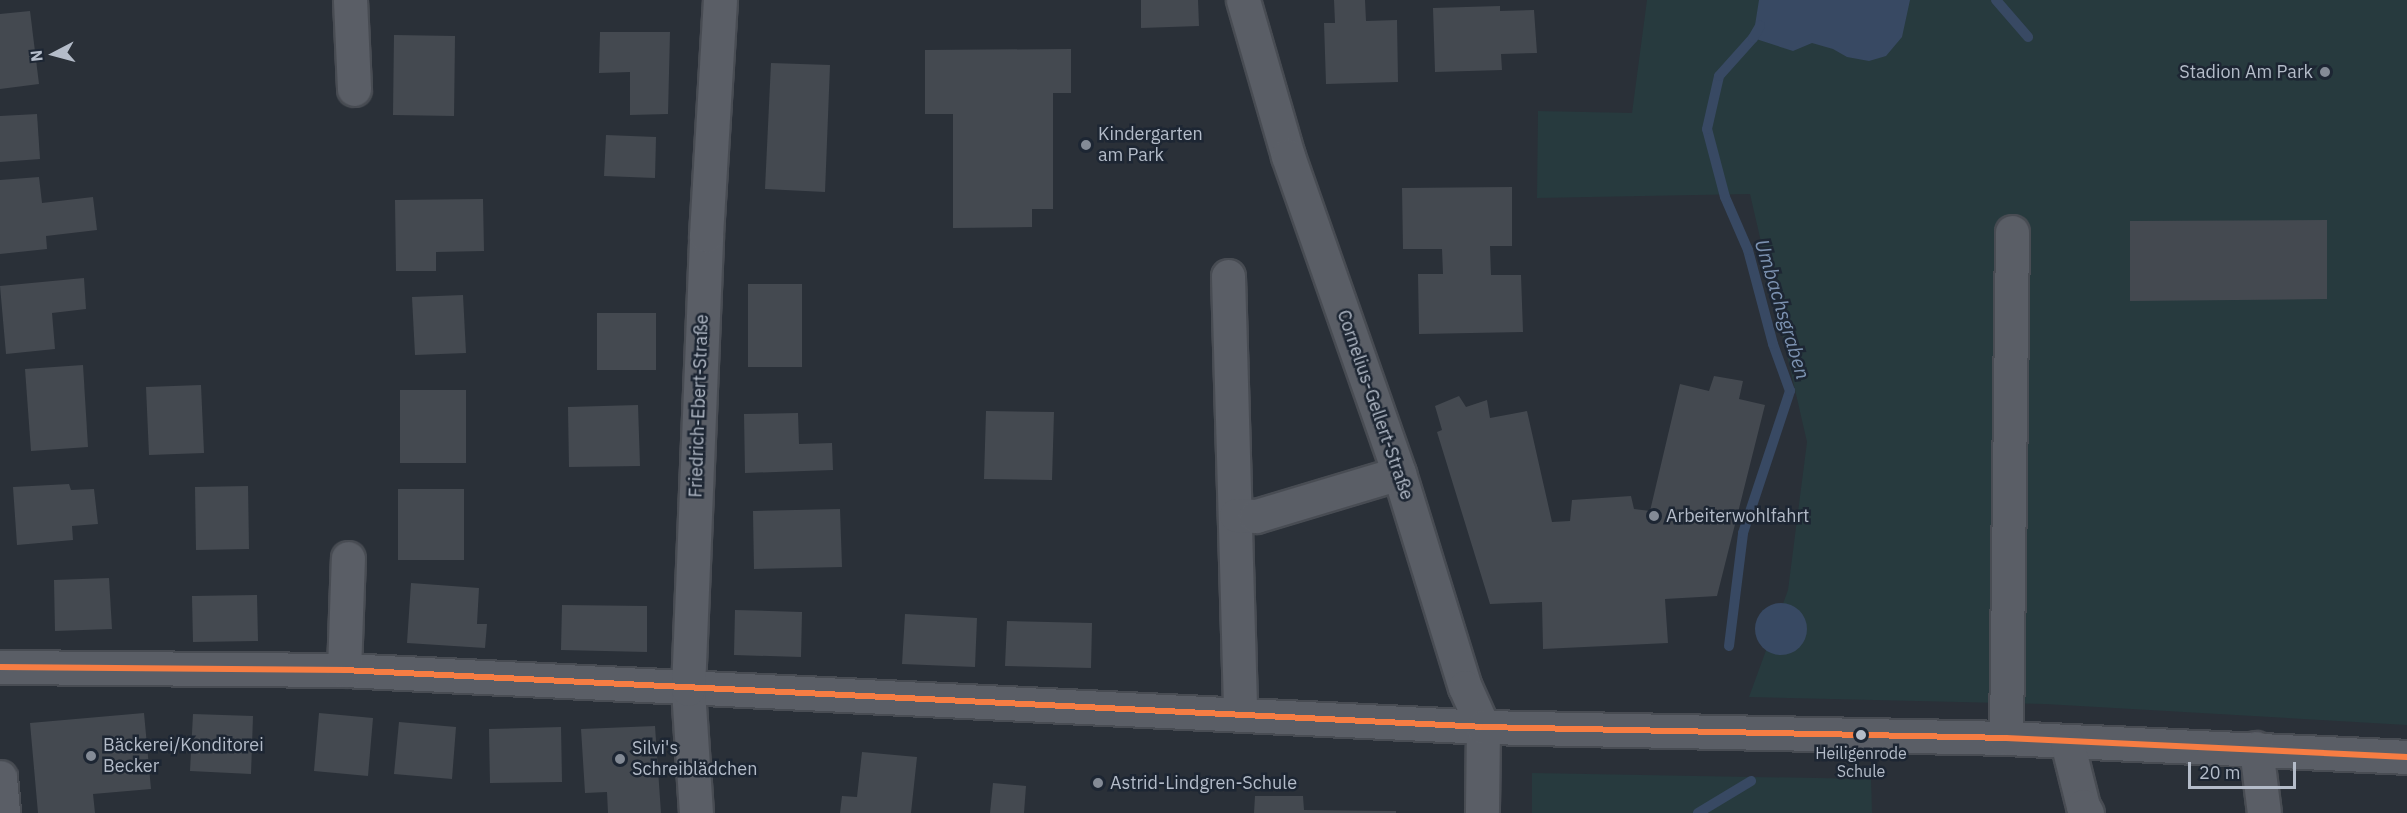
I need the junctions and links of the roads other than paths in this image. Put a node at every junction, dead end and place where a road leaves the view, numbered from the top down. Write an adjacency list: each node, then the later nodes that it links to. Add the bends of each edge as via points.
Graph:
1 (350, 0): 4 (street)
2 (720, 0): 12 (street, Friedrich-Ebert-Straße)
3 (1243, 0): 7 (street, Cornelius-Gellert-Straße, via 1288,156)
4 (354, 89)
5 (2012, 232): 15 (street)
6 (1228, 276): 8 (street)
7 (1399, 474): 8 (street, via 1256,516); 14 (street, Cornelius-Gellert-Straße, via 1465,687)
8 (1236, 515): 13 (street)
9 (348, 558): 11 (street)
10 (0, 667): 11 (street)
11 (344, 670): 12 (street)
12 (688, 689): 13 (street); 21 (street, Friedrich-Ebert-Straße)
13 (1240, 715): 14 (street)
14 (1483, 727): 15 (street); 22 (street, Cornelius-Gellert-Straße)
15 (2006, 738): 16 (street)
16 (2067, 742): 17 (street); 23 (street)
17 (2256, 748): 18 (street); 24 (street)
18 (2407, 757)
19 (0, 777): 20 (street)
20 (3, 813)
21 (696, 813)
22 (1482, 813)
23 (2087, 813)
24 (2264, 813)

